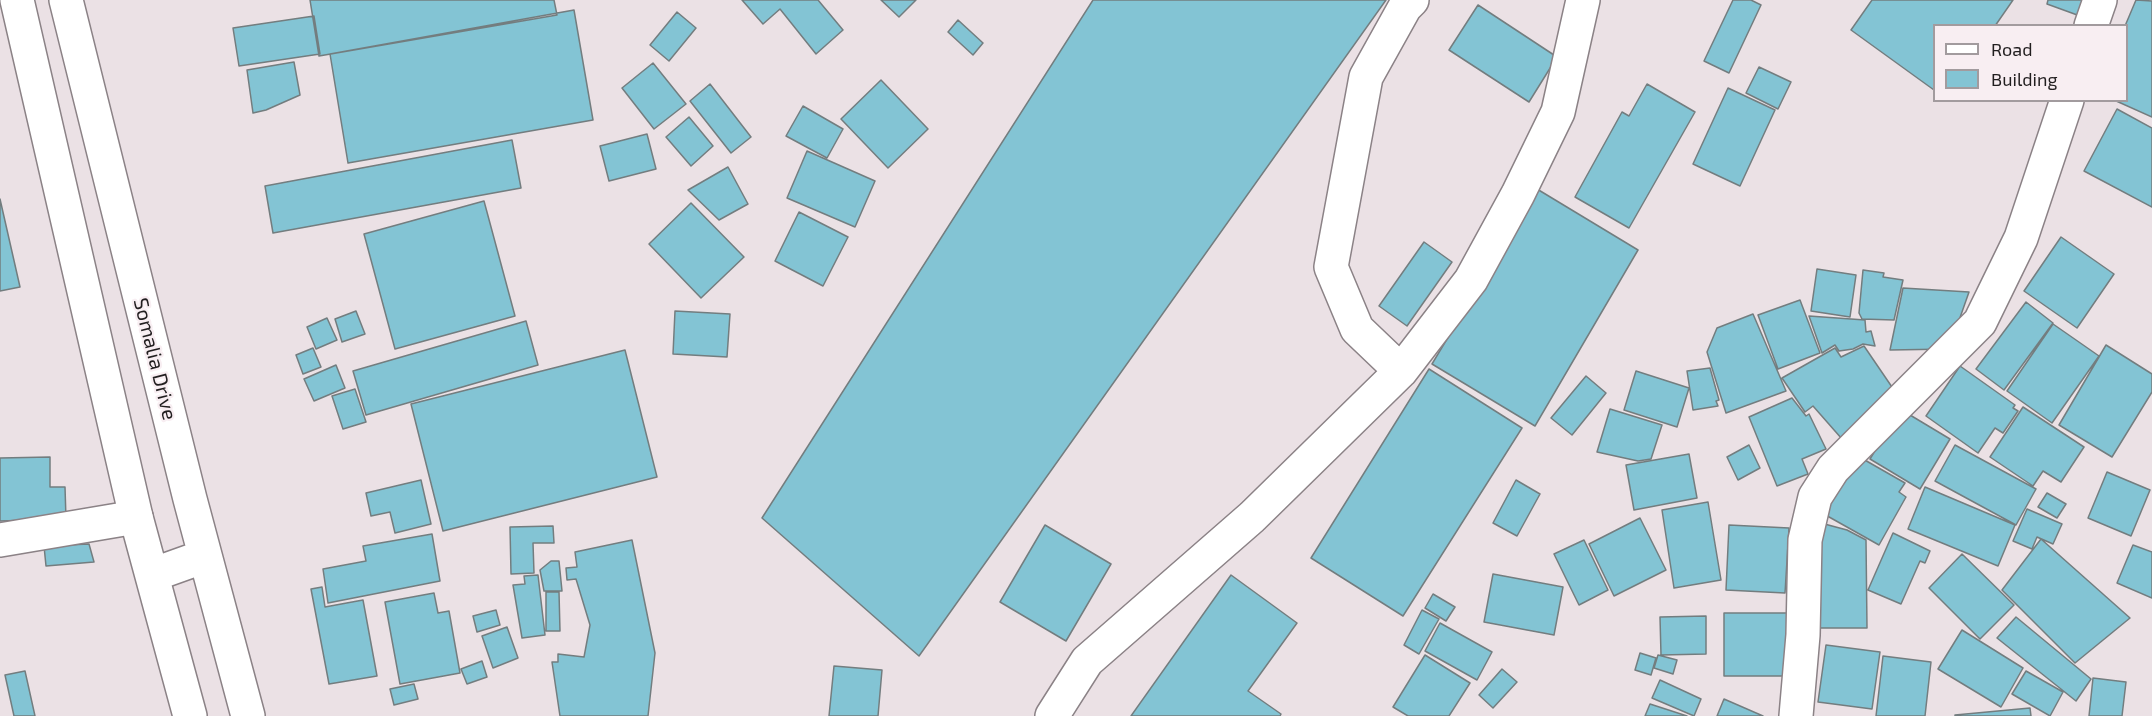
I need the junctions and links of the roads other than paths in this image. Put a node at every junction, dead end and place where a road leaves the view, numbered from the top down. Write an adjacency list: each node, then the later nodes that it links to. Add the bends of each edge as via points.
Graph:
1 (17, 0): 9 (main road)
2 (66, 0): 11 (main road, Somalia Drive)
3 (1412, 0): 8 (main road, via 1366,77 1331,267 1357,329)
4 (1583, 0): 8 (main road, via 1558,112 1518,194 1471,279)
5 (2100, 0): 6 (main road)
6 (2092, 24)
7 (2066, 102): 16 (main road, via 2021,238 1980,322 1833,469 1815,497 1805,540)
8 (1401, 371): 15 (main road, via 1252,517 1088,661)
9 (136, 517): 10 (main road); 12 (main road)
10 (0, 540)
11 (205, 556): 12 (main road); 14 (main road, Somalia Drive)
12 (152, 575): 13 (main road)
13 (190, 716)
14 (248, 716)
15 (1052, 716)
16 (1796, 716)

